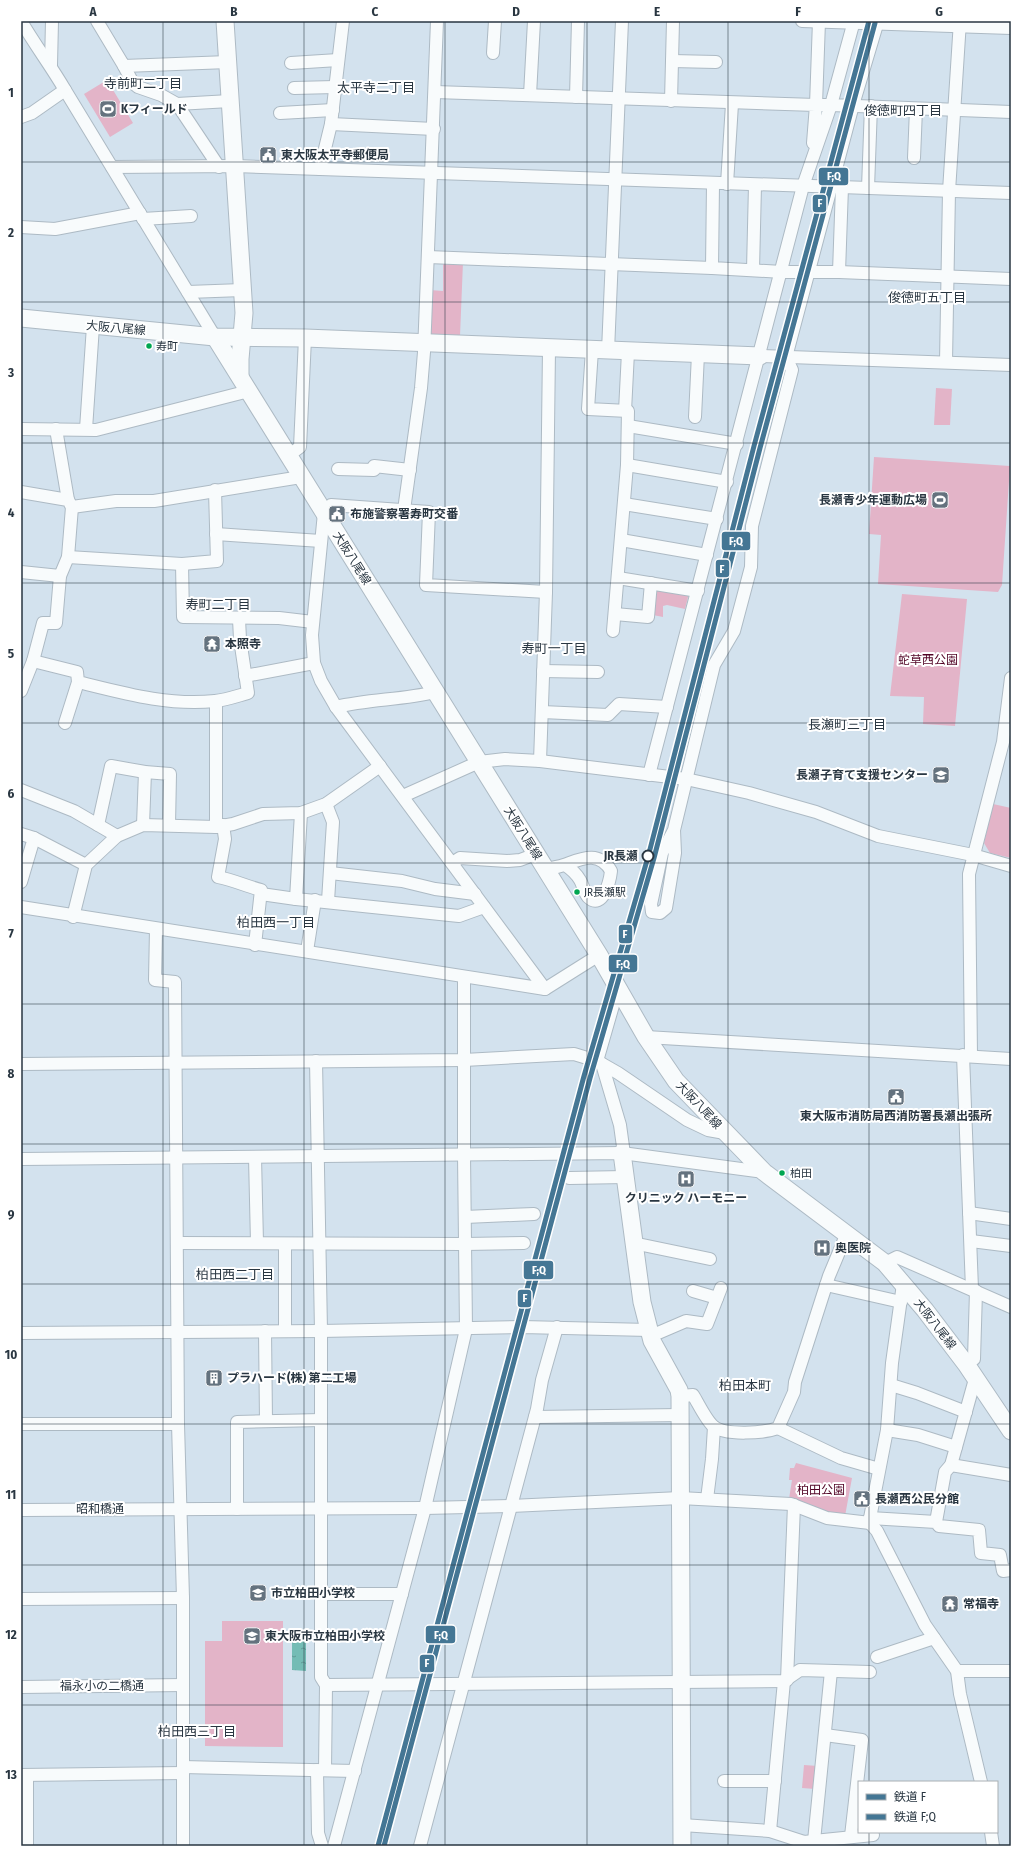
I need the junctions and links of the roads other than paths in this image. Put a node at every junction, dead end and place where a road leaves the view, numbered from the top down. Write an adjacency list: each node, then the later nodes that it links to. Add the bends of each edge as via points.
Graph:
1 (21, 21): 24 (street)
2 (52, 21): 24 (street)
3 (97, 21): 25 (street)
4 (225, 21): 21 (street)
5 (343, 21): 19 (street)
6 (437, 21): 29 (street)
7 (495, 21): 18 (street)
8 (534, 21): 30 (street)
9 (578, 21): 31 (street)
10 (622, 21): 32 (street)
11 (673, 21): 20 (street)
12 (802, 21): 13 (street)
13 (819, 21): 14 (street); 37 (street)
14 (854, 22): 15 (street); 38 (street)
15 (878, 22): 16 (street); 39 (street)
16 (960, 24): 17 (street); 43 (street)
17 (1011, 28)
18 (493, 53)
19 (338, 60): 23 (street); 26 (street)
20 (672, 60): 22 (street); 34 (street)
21 (228, 62): 25 (street); 33 (street)
22 (716, 62)
23 (291, 63)
24 (51, 65): 28 (street)
25 (124, 66): 35 (street, via 138,87)
26 (335, 87): 27 (street); 42 (street)
27 (294, 88)
28 (64, 90): 46 (street, via 32,113); 51 (street)
29 (435, 92): 30 (street); 48 (street)
30 (530, 95): 31 (street)
31 (576, 97): 32 (street)
32 (619, 100): 34 (street); 54 (street)
33 (230, 101): 35 (street); 50 (street)
34 (671, 101): 36 (street)
35 (177, 104): 50 (street)
36 (732, 104): 37 (street); 57 (street)
37 (816, 105): 38 (street); 55 (street)
38 (831, 105): 39 (street); 55 (street)
39 (853, 105): 40 (street); 59 (street)
40 (870, 106): 41 (street); 60 (street)
41 (916, 109): 43 (street); 49 (street)
42 (333, 110): 45 (street); 47 (street)
43 (954, 111): 44 (street); 61 (street)
44 (1011, 112)
45 (280, 113)
46 (21, 116)
47 (332, 124): 48 (street); 52 (street)
48 (434, 128): 53 (street)
49 (914, 158)
50 (227, 166): 51 (street); 52 (street); 75 (street)
51 (112, 167): 63 (street)
52 (320, 169): 53 (street)
53 (432, 174): 54 (street); 66 (street)
54 (615, 181): 56 (street); 67 (street)
55 (805, 182): 58 (street); 59 (street); 71 (street)
56 (713, 184): 57 (street); 68 (street)
57 (727, 184): 58 (street)
58 (755, 185): 69 (street)
59 (837, 187): 60 (street); 70 (street); 72 (street)
60 (868, 188): 61 (street)
61 (950, 190): 62 (street); 73 (street)
62 (1011, 193)
63 (141, 216): 64 (street); 65 (street, via 54,229); 76 (street)
64 (191, 216)
65 (21, 227)
66 (428, 257): 67 (street); 82 (street)
67 (612, 264): 68 (street); 84 (street)
68 (712, 268): 69 (street)
69 (753, 270): 71 (street)
70 (809, 271): 71 (street); 72 (street); 88 (street)
71 (782, 272): 87 (street)
72 (839, 272): 73 (street)
73 (948, 276): 74 (street); 89 (street)
74 (1011, 279)
75 (242, 290): 76 (street); 79 (street)
76 (188, 292): 80 (street)
77 (21, 318): 78 (street, 大阪八尾線)
78 (93, 326): 80 (street, 大阪八尾線); 97 (street)
79 (242, 336): 80 (street); 81 (street); 91 (street)
80 (215, 337): 91 (street, 大阪八尾線)
81 (305, 338): 82 (street); 99 (street, via 300,447)
82 (425, 343): 83 (street); 102 (street)
83 (549, 349): 84 (street); 123 (street)
84 (600, 351): 85 (street); 92 (street, via 588,409)
85 (628, 352): 86 (street); 92 (street)
86 (698, 354): 87 (street); 93 (street)
87 (760, 356): 88 (street); 98 (street)
88 (786, 357): 89 (street); 148 (street, via 792,370 752,526 751,568 734,631 714,665)
89 (946, 362): 90 (street)
90 (1011, 365)
91 (244, 384): 97 (street, via 96,430); 99 (street, 大阪八尾線)
92 (625, 411): 94 (street, via 628,411)
93 (695, 417)
94 (628, 426): 98 (street); 100 (street)
95 (21, 429): 96 (street)
96 (56, 429): 97 (street); 107 (street)
97 (86, 429)
98 (736, 444): 104 (street)
99 (288, 456): 103 (street, 大阪八尾線)
100 (627, 465): 104 (street); 108 (street)
101 (338, 469): 102 (street, via 374,470 374,466)
102 (410, 470): 109 (street)
103 (301, 477): 105 (street); 110 (street, 大阪八尾線)
104 (727, 482): 111 (street)
105 (215, 490): 107 (street, via 154,501); 112 (street)
106 (21, 492): 107 (street)
107 (70, 503): 116 (street)
108 (624, 504): 111 (street); 113 (street)
109 (404, 510): 110 (street, via 331,505); 123 (street, via 429,512 426,585)
110 (324, 513): 114 (street); 136 (street, 大阪八尾線)
111 (717, 519): 115 (street)
112 (216, 534): 114 (street); 117 (street, via 217,561)
113 (621, 540): 115 (street); 120 (street)
114 (321, 541): 126 (street)
115 (707, 555): 122 (street)
116 (68, 557): 117 (street); 119 (street)
117 (182, 564): 125 (street, via 183,617)
118 (21, 572): 119 (street)
119 (60, 576): 128 (street, via 56,623 43,623)
120 (618, 578): 121 (street); 124 (street)
121 (651, 583): 122 (street); 124 (street, via 648,618)
122 (698, 591): 138 (street)
123 (546, 592): 130 (street)
124 (615, 614): 127 (street)
125 (239, 619): 126 (street, via 279,618); 132 (street)
126 (313, 622): 129 (street)
127 (613, 631)
128 (33, 661): 134 (street, via 77,672); 135 (street)
129 (314, 664): 132 (street); 139 (street)
130 (543, 671): 131 (street); 140 (street)
131 (598, 672)
132 (245, 676): 137 (street, via 248,693)
133 (1011, 678): 142 (street)
134 (78, 682): 137 (street, via 174,703); 141 (street)
135 (21, 691)
136 (435, 692): 139 (street); 144 (street, 大阪八尾線)
137 (216, 701): 156 (street)
138 (667, 706): 140 (street, via 619,704 608,715); 147 (street)
139 (336, 707): 145 (street)
140 (542, 712): 143 (street)
141 (65, 723)
142 (1007, 743): 162 (street)
143 (540, 761): 144 (street, via 505,759); 147 (street)
144 (479, 762): 150 (street); 161 (street, 大阪八尾線)
145 (380, 766): 150 (street); 151 (street)
146 (145, 772): 153 (street); 154 (street, via 170,774); 155 (street, via 111,766)
147 (649, 775): 148 (street)
148 (686, 779): 157 (street); 162 (street, via 816,812 878,836)
149 (21, 790): 155 (street, via 74,811)
150 (403, 796): 163 (street)
151 (326, 804): 152 (street); 168 (street, via 333,822)
152 (301, 813): 156 (street, via 264,814); 172 (street)
153 (143, 825): 154 (street); 159 (street)
154 (168, 825): 156 (street)
155 (98, 826): 159 (street)
156 (220, 826): 170 (street, via 225,839 218,877 261,890)
157 (674, 830): 157 (street, via 675,853 666,908 660,913 652,912 650,904 662,853)
158 (21, 834): 160 (street)
159 (117, 836): 164 (street)
160 (34, 838): 164 (street); 169 (street)
161 (536, 854): 163 (street, via 520,860 460,858); 167 (street, 大阪八尾線)
162 (973, 855): 166 (street); 186 (street, via 969,874)
163 (452, 863): 171 (street)
164 (86, 865): 177 (street)
165 (565, 865): 167 (street)
166 (1011, 866)
167 (546, 869): 181 (street, 大阪八尾線)
168 (330, 873): 171 (street, via 402,881 435,889); 174 (street)
169 (21, 882)
170 (261, 894): 172 (street); 179 (street)
171 (474, 894): 176 (street)
172 (296, 898): 173 (street)
173 (315, 900): 174 (street); 180 (street)
174 (328, 901): 176 (street, via 459,916)
175 (21, 907): 177 (street)
176 (484, 907): 184 (street)
177 (73, 917): 178 (street)
178 (156, 929): 179 (street); 190 (street, via 155,980 175,982)
179 (255, 945): 180 (street)
180 (307, 951): 182 (street)
181 (599, 955): 183 (street, 大阪八尾線); 184 (street)
182 (464, 977): 184 (street); 188 (street)
183 (618, 988): 185 (street, 大阪八尾線); 191 (street)
184 (545, 989)
185 (646, 1037): 186 (street); 193 (street, 大阪八尾線, via 676,1081)
186 (967, 1055): 187 (street); 205 (street)
187 (1011, 1059)
188 (464, 1060): 189 (street); 191 (street, via 574,1054); 197 (street)
189 (316, 1061): 190 (street); 198 (street)
190 (176, 1062): 192 (street); 200 (street)
191 (599, 1062): 194 (street); 196 (street, via 620,1125)
192 (21, 1064)
193 (697, 1105): 194 (street); 195 (street, 大阪八尾線)
194 (687, 1120): 195 (street, via 708,1130)
195 (725, 1134): 202 (street, 大阪八尾線)
196 (623, 1154): 197 (street); 202 (street); 203 (street)
197 (464, 1155): 198 (street); 207 (street)
198 (318, 1156): 199 (street); 215 (street)
199 (255, 1157): 200 (street); 212 (street)
200 (176, 1158): 201 (street); 211 (street)
201 (21, 1160)
202 (764, 1172): 209 (street, 大阪八尾線)
203 (625, 1177): 204 (street); 217 (street)
204 (569, 1178)
205 (969, 1213): 208 (street); 210 (street)
206 (534, 1214): 207 (street)
207 (465, 1217): 216 (street)
208 (1011, 1218)
209 (847, 1233): 220 (street, 大阪八尾線); 222 (street)
210 (971, 1241): 218 (street); 223 (street)
211 (177, 1243): 212 (street); 232 (street)
212 (257, 1243): 214 (street)
213 (524, 1243): 216 (street)
214 (285, 1244): 215 (street); 230 (street)
215 (319, 1244): 216 (street); 231 (street)
216 (465, 1244): 228 (street)
217 (633, 1244): 219 (street); 234 (street, via 642,1302)
218 (1011, 1246)
219 (710, 1259)
220 (885, 1263): 221 (street, 大阪八尾線); 223 (street, via 897,1257)
221 (903, 1284): 225 (street); 235 (street, 大阪八尾線)
222 (826, 1285): 225 (street); 247 (street, via 794,1392)
223 (974, 1290): 226 (street); 235 (street, via 974,1359)
224 (693, 1291): 234 (street, via 719,1293 707,1324 686,1321)
225 (901, 1302): 237 (street)
226 (1011, 1304)
227 (557, 1327): 228 (street); 234 (street); 241 (street)
228 (466, 1329): 231 (street); 259 (street)
229 (265, 1331): 230 (street); 232 (street); 242 (street)
230 (285, 1331): 231 (street)
231 (321, 1331): 243 (street)
232 (177, 1332): 233 (street); 245 (street)
233 (21, 1333)
234 (650, 1333): 238 (street)
235 (966, 1364): 236 (street, 大阪八尾線)
236 (975, 1379): 239 (street); 249 (street, 大阪八尾線)
237 (891, 1385): 239 (street); 248 (street)
238 (680, 1396): 240 (street); 246 (street, via 692,1395)
239 (966, 1412): 250 (street)
240 (680, 1416): 241 (street); 254 (street)
241 (535, 1417): 257 (street)
242 (266, 1420): 243 (street); 261 (street, via 237,1422)
243 (322, 1420): 258 (street)
244 (21, 1424): 245 (street)
245 (178, 1424): 260 (street)
246 (714, 1427): 247 (street, via 730,1432 753,1433); 255 (street)
247 (778, 1428): 252 (street, via 841,1458)
248 (887, 1430): 250 (street, via 918,1435); 252 (street)
249 (1011, 1431)
250 (956, 1447): 251 (street)
251 (951, 1465): 253 (street); 264 (street, via 945,1472)
252 (879, 1469): 263 (street)
253 (1011, 1475)
254 (680, 1498): 255 (street, 昭和橋通); 257 (street, 昭和橋通); 277 (street)
255 (706, 1499): 256 (street, 昭和橋通)
256 (794, 1505): 263 (street, 昭和橋通, via 827,1518); 276 (street)
257 (511, 1506): 259 (street, 昭和橋通); 279 (street)
258 (322, 1508): 259 (street, 昭和橋通); 261 (street, 昭和橋通); 266 (street)
259 (425, 1508): 267 (street)
260 (179, 1509): 261 (street, 昭和橋通); 262 (street, 昭和橋通); 268 (street)
261 (237, 1509)
262 (21, 1510)
263 (870, 1520): 264 (street, 昭和橋通); 270 (street, via 925,1626)
264 (936, 1522): 265 (street, 昭和橋通, via 939,1526 979,1530 981,1553 1000,1555 1003,1571)
265 (1011, 1570)
266 (322, 1594): 267 (street); 281 (street, via 321,1677)
267 (402, 1594): 278 (street)
268 (183, 1598): 269 (street); 280 (street)
269 (21, 1599)
270 (934, 1638): 271 (street); 273 (street)
271 (877, 1657)
272 (831, 1671): 275 (street); 276 (street, via 800,1670); 283 (street)
273 (957, 1671): 274 (street); 290 (street)
274 (1011, 1671)
275 (870, 1672)
276 (785, 1680): 277 (street); 289 (street)
277 (682, 1681): 279 (street); 291 (street)
278 (379, 1683): 279 (street); 281 (street); 286 (street)
279 (464, 1683): 301 (street)
280 (183, 1685): 282 (street, 福永小の二橋通); 284 (street)
281 (326, 1685): 285 (street)
282 (21, 1687)
283 (825, 1735): 295 (street, via 862,1740); 296 (street)
284 (183, 1770): 285 (street); 287 (street); 298 (street)
285 (321, 1770): 286 (street); 299 (street, via 318,1833)
286 (355, 1771): 300 (street)
287 (24, 1775): 297 (street)
288 (724, 1781): 289 (street)
289 (775, 1781): 292 (street)
290 (981, 1781)
291 (682, 1825): 292 (street); 302 (street)
292 (770, 1831): 296 (street, via 804,1842)
293 (991, 1833): 303 (street)
294 (873, 1835): 295 (street)
295 (851, 1836): 296 (street)
296 (814, 1840)
297 (27, 1846)
298 (183, 1846)
299 (322, 1846)
300 (334, 1846)
301 (420, 1846)
302 (682, 1846)
303 (993, 1846)

